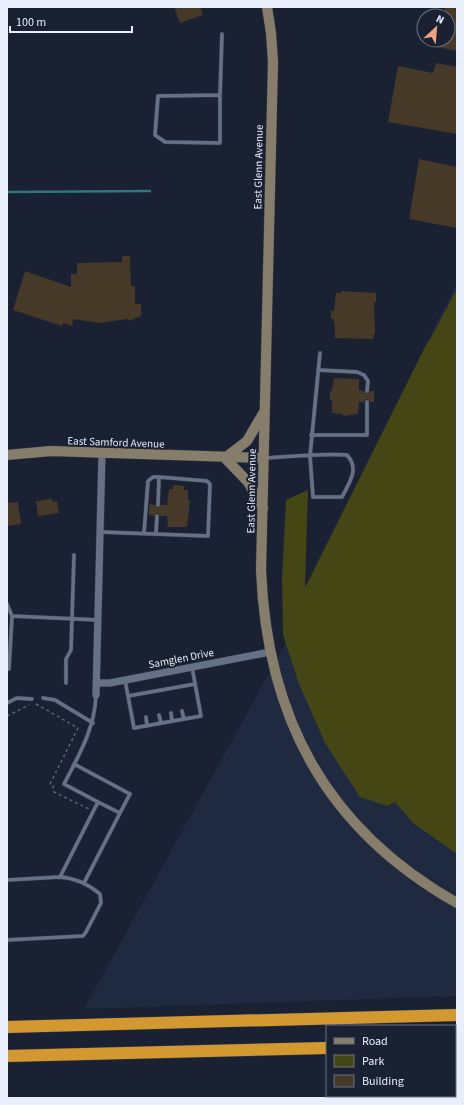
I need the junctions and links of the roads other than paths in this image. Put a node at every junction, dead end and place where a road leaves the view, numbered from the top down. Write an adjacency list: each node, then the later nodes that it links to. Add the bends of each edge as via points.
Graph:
1 (267, 7): 8 (main road, East Glenn Avenue, via 273,62)
2 (222, 34): 3 (lane)
3 (220, 96): 3 (lane, via 158,96 155,135 165,142 220,143)
4 (320, 353): 5 (lane)
5 (318, 370): 6 (lane, via 357,372 364,375 368,381); 9 (lane)
6 (367, 391)
7 (367, 402): 9 (lane, via 367,435)
8 (266, 410): 13 (main road, via 246,441); 14 (main road, East Glenn Avenue)
9 (311, 435): 12 (lane)
10 (102, 453): 11 (main road, East Samford Avenue, via 51,451); 13 (main road, East Samford Avenue); 19 (street)
11 (7, 455)
12 (310, 456): 12 (lane, via 313,497 342,497 354,472 351,459 346,455); 14 (lane)
13 (225, 458): 14 (main road, East Samford Avenue); 17 (main road, via 248,482)
14 (264, 458): 17 (main road, East Glenn Avenue)
15 (159, 477): 16 (lane); 20 (lane, via 148,480); 21 (lane, via 202,480 210,484 208,536)
16 (158, 505)
17 (263, 509): 27 (main road, East Glenn Avenue, via 262,593)
18 (157, 516): 21 (lane)
19 (101, 532): 20 (lane); 26 (street)
20 (144, 533): 21 (lane)
21 (156, 533)
22 (74, 555): 25 (lane)
23 (7, 604): 24 (lane)
24 (12, 616): 25 (lane); 29 (lane, via 9,669)
25 (73, 619): 26 (lane); 31 (lane, via 71,650 66,659)
26 (99, 620): 32 (street)
27 (270, 652): 28 (street, Samglen Drive); 62 (main road, East Glenn Avenue, via 281,695 295,732 335,799 389,857 422,882)
28 (192, 667): 30 (street, Samglen Drive); 33 (lane)
29 (7, 668)
30 (125, 680): 32 (street, Samglen Drive); 41 (lane)
31 (66, 683)
32 (96, 683): 40 (street)
33 (195, 684): 34 (lane); 51 (lane, via 201,716)
34 (178, 687): 35 (lane); 37 (lane)
35 (166, 689): 36 (lane); 39 (lane)
36 (155, 691): 38 (lane); 42 (lane)
37 (179, 692)
38 (141, 694): 41 (lane); 45 (lane)
39 (167, 694)
40 (96, 695): 53 (lane)
41 (128, 696): 55 (lane, via 134,728)
42 (156, 696)
43 (43, 698): 53 (lane, via 55,700)
44 (32, 699): 46 (lane, via 17,698)
45 (142, 699)
46 (7, 703)
47 (182, 711): 51 (lane)
48 (171, 713): 52 (lane)
49 (159, 715): 54 (lane)
50 (146, 718): 55 (lane)
51 (184, 719): 52 (lane)
52 (172, 721): 54 (lane)
53 (93, 723): 56 (lane)
54 (161, 723): 55 (lane)
55 (147, 726)
56 (74, 764): 57 (lane, via 64,784); 58 (lane, via 130,794)
57 (98, 802): 58 (lane); 59 (lane)
58 (120, 813): 61 (lane)
59 (60, 877): 60 (lane); 61 (lane)
60 (7, 880)
61 (84, 883): 63 (lane, via 102,898 83,936)
62 (457, 903)
63 (7, 940)
64 (457, 1015): 65 (highway)
65 (7, 1027)
66 (326, 1048): 67 (highway)
67 (7, 1056)

